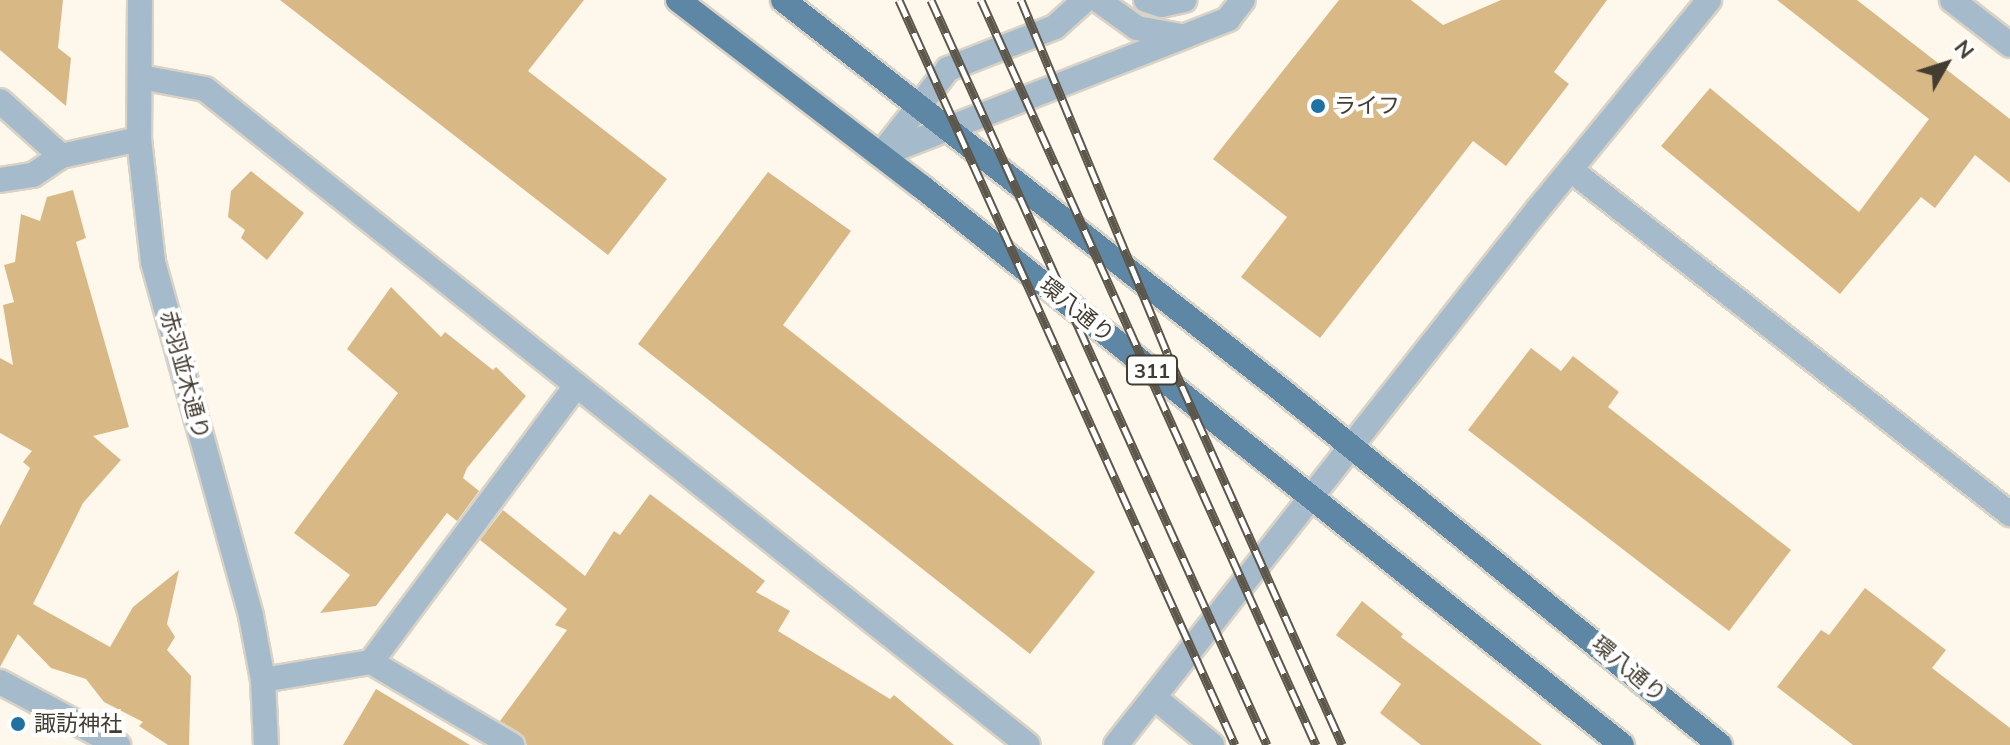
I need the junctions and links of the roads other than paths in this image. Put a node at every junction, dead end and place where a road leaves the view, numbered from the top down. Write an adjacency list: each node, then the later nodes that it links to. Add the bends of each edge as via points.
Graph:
1 (140, 0): 13 (street, 赤羽並木通り)
2 (678, 0): 18 (main road, 環八通り / 311)
3 (783, 0): 15 (main road, 環八通り)
4 (1085, 0): 15 (street, via 1055,27 948,69)
5 (1098, 0): 11 (street, via 1137,28)
6 (1146, 0): 7 (street, via 1161,5)
7 (1184, 0)
8 (1243, 0): 11 (street, via 1228,19)
9 (1709, 0): 20 (street)
10 (1952, 0): 12 (street)
11 (1187, 36): 16 (street)
12 (2010, 45)
13 (140, 77): 17 (street, 赤羽並木通り); 22 (street, via 205,89)
14 (0, 101): 19 (street)
15 (917, 108): 16 (main road, 環八通り); 18 (street)
16 (944, 129): 18 (street); 23 (main road, 環八通り)
17 (139, 139): 19 (street); 27 (street, 赤羽並木通り, via 153,262)
18 (880, 155): 24 (main road, 環八通り / 311)
19 (61, 156): 21 (street, via 33,175)
20 (1571, 170): 23 (street); 25 (street)
21 (0, 180)
22 (575, 387): 26 (street); 33 (street)
23 (1351, 446): 24 (street); 37 (main road, 環八通り)
24 (1312, 495): 29 (street); 36 (main road, 環八通り / 311)
25 (2010, 514)
26 (371, 662): 27 (street); 32 (street)
27 (263, 680): 31 (street, 赤羽並木通り)
28 (0, 682): 30 (street)
29 (1155, 698): 34 (street); 35 (street)
30 (118, 745)
31 (266, 745)
32 (512, 745)
33 (1028, 745)
34 (1116, 745)
35 (1212, 745)
36 (1622, 745)
37 (1720, 745)

